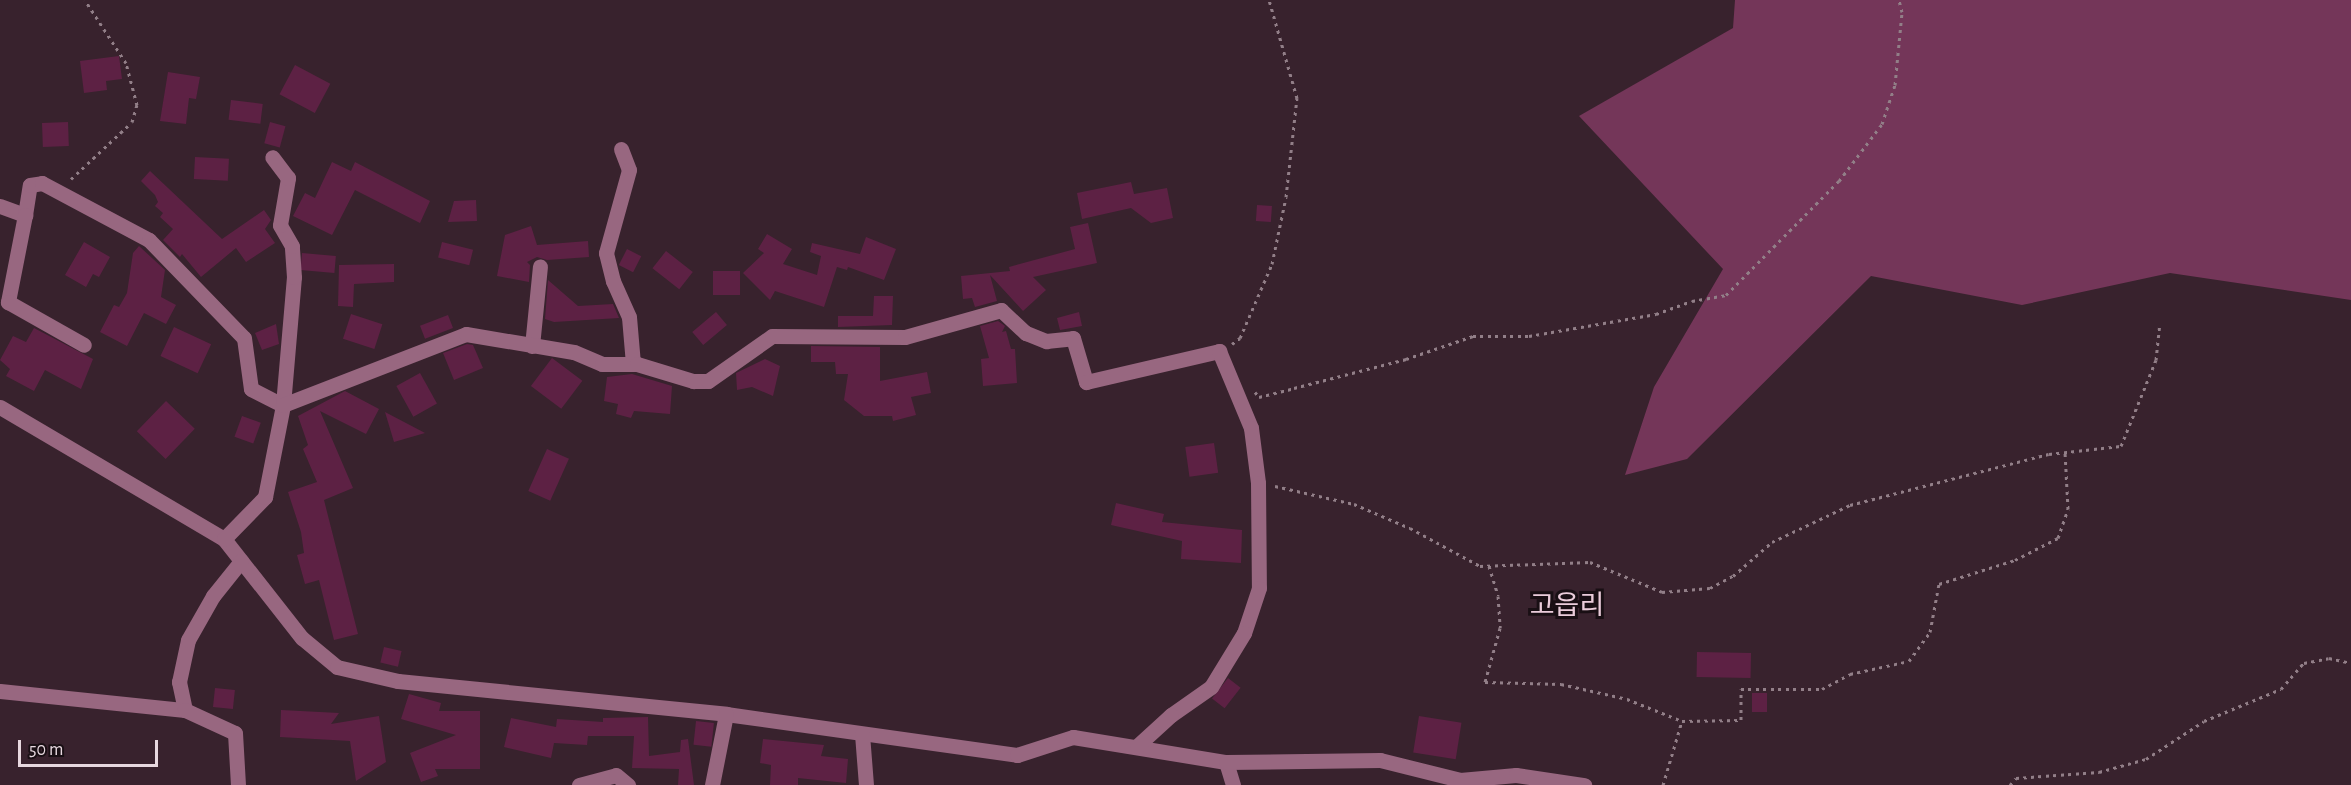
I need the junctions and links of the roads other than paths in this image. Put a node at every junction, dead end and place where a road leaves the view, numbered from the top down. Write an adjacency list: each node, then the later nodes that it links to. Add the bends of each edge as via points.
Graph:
1 (621, 149): 8 (street, via 628,170 606,253 612,281 629,317)
2 (272, 157): 9 (street, via 288,178 280,225 292,246 294,277)
3 (0, 206): 4 (street)
4 (25, 215): 6 (street, via 8,302); 9 (street, via 30,185 42,183 149,240 244,338 251,389)
5 (540, 266): 7 (street)
6 (84, 345)
7 (532, 346): 8 (street, via 574,352 602,364); 9 (street, via 466,334)
8 (633, 364): 17 (street, via 693,381 708,381 772,336 906,337 1001,310 1026,333 1046,341 1073,338 1086,382 1219,351 1251,428 1258,483 1259,588 1244,633 1211,687)
9 (283, 405): 11 (street, via 265,497)
10 (0, 407): 11 (street)
11 (224, 539): 12 (street)
12 (241, 561): 14 (street, via 213,596 188,640 179,682); 15 (street, via 302,638 337,667 398,681)
13 (0, 691): 14 (street)
14 (185, 710): 19 (street, via 235,733)
15 (726, 714): 16 (street); 22 (street)
16 (862, 734): 17 (street, via 1017,754 1073,737); 23 (street)
17 (1137, 746): 18 (street)
18 (1226, 762): 24 (street); 25 (street, via 1380,759 1460,780 1516,775)
19 (238, 785)
20 (579, 785): 21 (street, via 616,775)
21 (628, 785)
22 (712, 785)
23 (866, 785)
24 (1233, 785)
25 (1584, 785)

